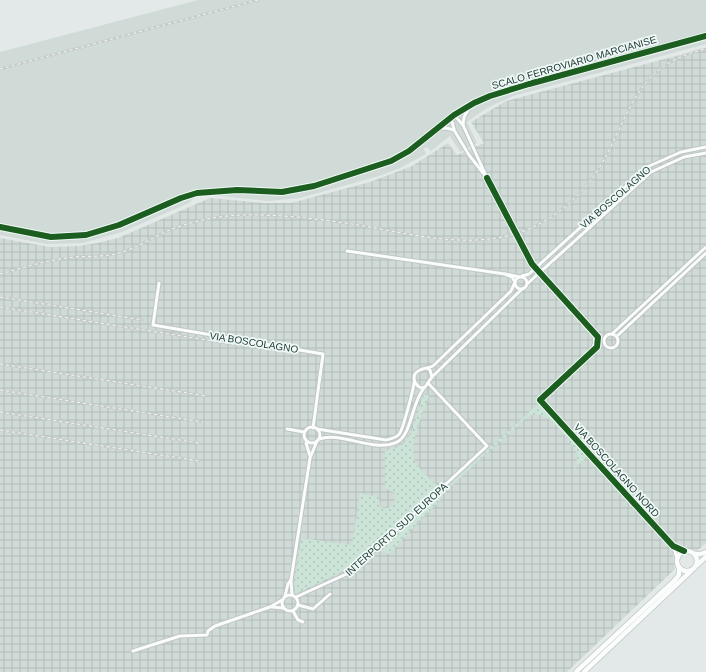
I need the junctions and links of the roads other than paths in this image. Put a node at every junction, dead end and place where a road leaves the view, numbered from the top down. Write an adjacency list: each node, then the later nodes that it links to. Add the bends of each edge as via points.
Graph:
1 (706, 36): 2 (street, SCALO FERROVIARIO MARCIANISE, via 529,84)
2 (474, 103): 3 (street, SCALO FERROVIARIO MARCIANISE); 4 (street, via 466,113)
3 (453, 117): 4 (street); 5 (street, SCALO FERROVIARIO MARCIANISE); 6 (street)
4 (463, 126): 9 (street)
5 (435, 130): 6 (street); 12 (street, SCALO FERROVIARIO MARCIANISE, via 409,151 391,161 300,190 197,193 172,201 119,225 86,235 51,237)
6 (454, 130): 10 (street)
7 (706, 147): 17 (street, VIA BOSCOLAGNO, via 681,152 647,167 529,274)
8 (706, 153): 20 (street, VIA BOSCOLAGNO, via 684,157 651,172)
9 (479, 157): 10 (street, via 474,156); 11 (street)
10 (473, 161): 11 (street)
11 (487, 178): 36 (street, VIA BOSCOLAGNO NORD, bridge, via 530,262 593,330 595,342 592,350 540,398)
12 (0, 227)
13 (706, 246): 22 (street)
14 (347, 251): 16 (street)
15 (706, 253): 23 (street)
16 (505, 274): 17 (street); 18 (street, via 512,277)
17 (521, 276): 18 (street, VIA BOSCOLAGNO); 20 (street, via 527,280)
18 (515, 282): 21 (street, via 518,288); 24 (street, VIA BOSCOLAGNO, via 511,291 433,366)
19 (159, 283): 29 (street, VIA BOSCOLAGNO, via 152,325 323,354)
20 (527, 284): 21 (street, VIA BOSCOLAGNO)
21 (522, 289): 25 (street, VIA BOSCOLAGNO)
22 (613, 333): 23 (street); 23 (street, via 606,335 604,344 613,348 619,340)
23 (617, 336)
24 (426, 368): 25 (street, via 430,370); 26 (street, VIA BOSCOLAGNO, via 417,372)
25 (432, 377): 27 (street, VIA BOSCOLAGNO)
26 (414, 382): 28 (street, via 418,387); 30 (street, VIA BOSCOLAGNO, via 404,422 400,434 396,437 386,440)
27 (428, 383): 28 (street, VIA BOSCOLAGNO); 49 (street, INTERPORTO SUD EUROPA, via 487,446 351,572)
28 (425, 387): 33 (street, VIA BOSCOLAGNO, via 414,404 406,434 397,443 385,445 334,438)
29 (313, 428): 30 (street, VIA BOSCOLAGNO); 32 (street)
30 (317, 429): 33 (street, via 320,434)
31 (287, 430): 32 (street)
32 (304, 432): 34 (street)
33 (318, 440): 34 (street, VIA BOSCOLAGNO, via 310,443); 35 (street)
34 (305, 441): 35 (street)
35 (310, 458): 45 (street)
36 (673, 546): 37 (street, VIA BOSCOLAGNO NORD); 41 (street, VIA BOSCOLAGNO NORD)
37 (684, 551): 39 (main road); 41 (main road)
38 (706, 552): 39 (main road)
39 (694, 554): 42 (main road)
40 (706, 557): 42 (main road)
41 (677, 558): 43 (main road)
42 (696, 566): 44 (main road)
43 (679, 567): 44 (main road, via 684,571); 57 (main road, via 679,575 674,581)
44 (691, 570): 58 (main road)
45 (291, 580): 47 (street); 48 (street)
46 (330, 594): 51 (street, via 313,609)
47 (292, 595): 48 (street); 49 (street)
48 (285, 596): 50 (street)
49 (296, 597): 51 (street)
50 (282, 600): 52 (street); 53 (street)
51 (298, 605): 54 (street)
52 (270, 607): 53 (street); 56 (street, via 215,626 206,635 180,636)
53 (283, 608): 54 (street, via 287,612)
54 (293, 611): 55 (street, via 298,620)
55 (303, 622)
56 (133, 651)
57 (576, 672)
58 (584, 672)

